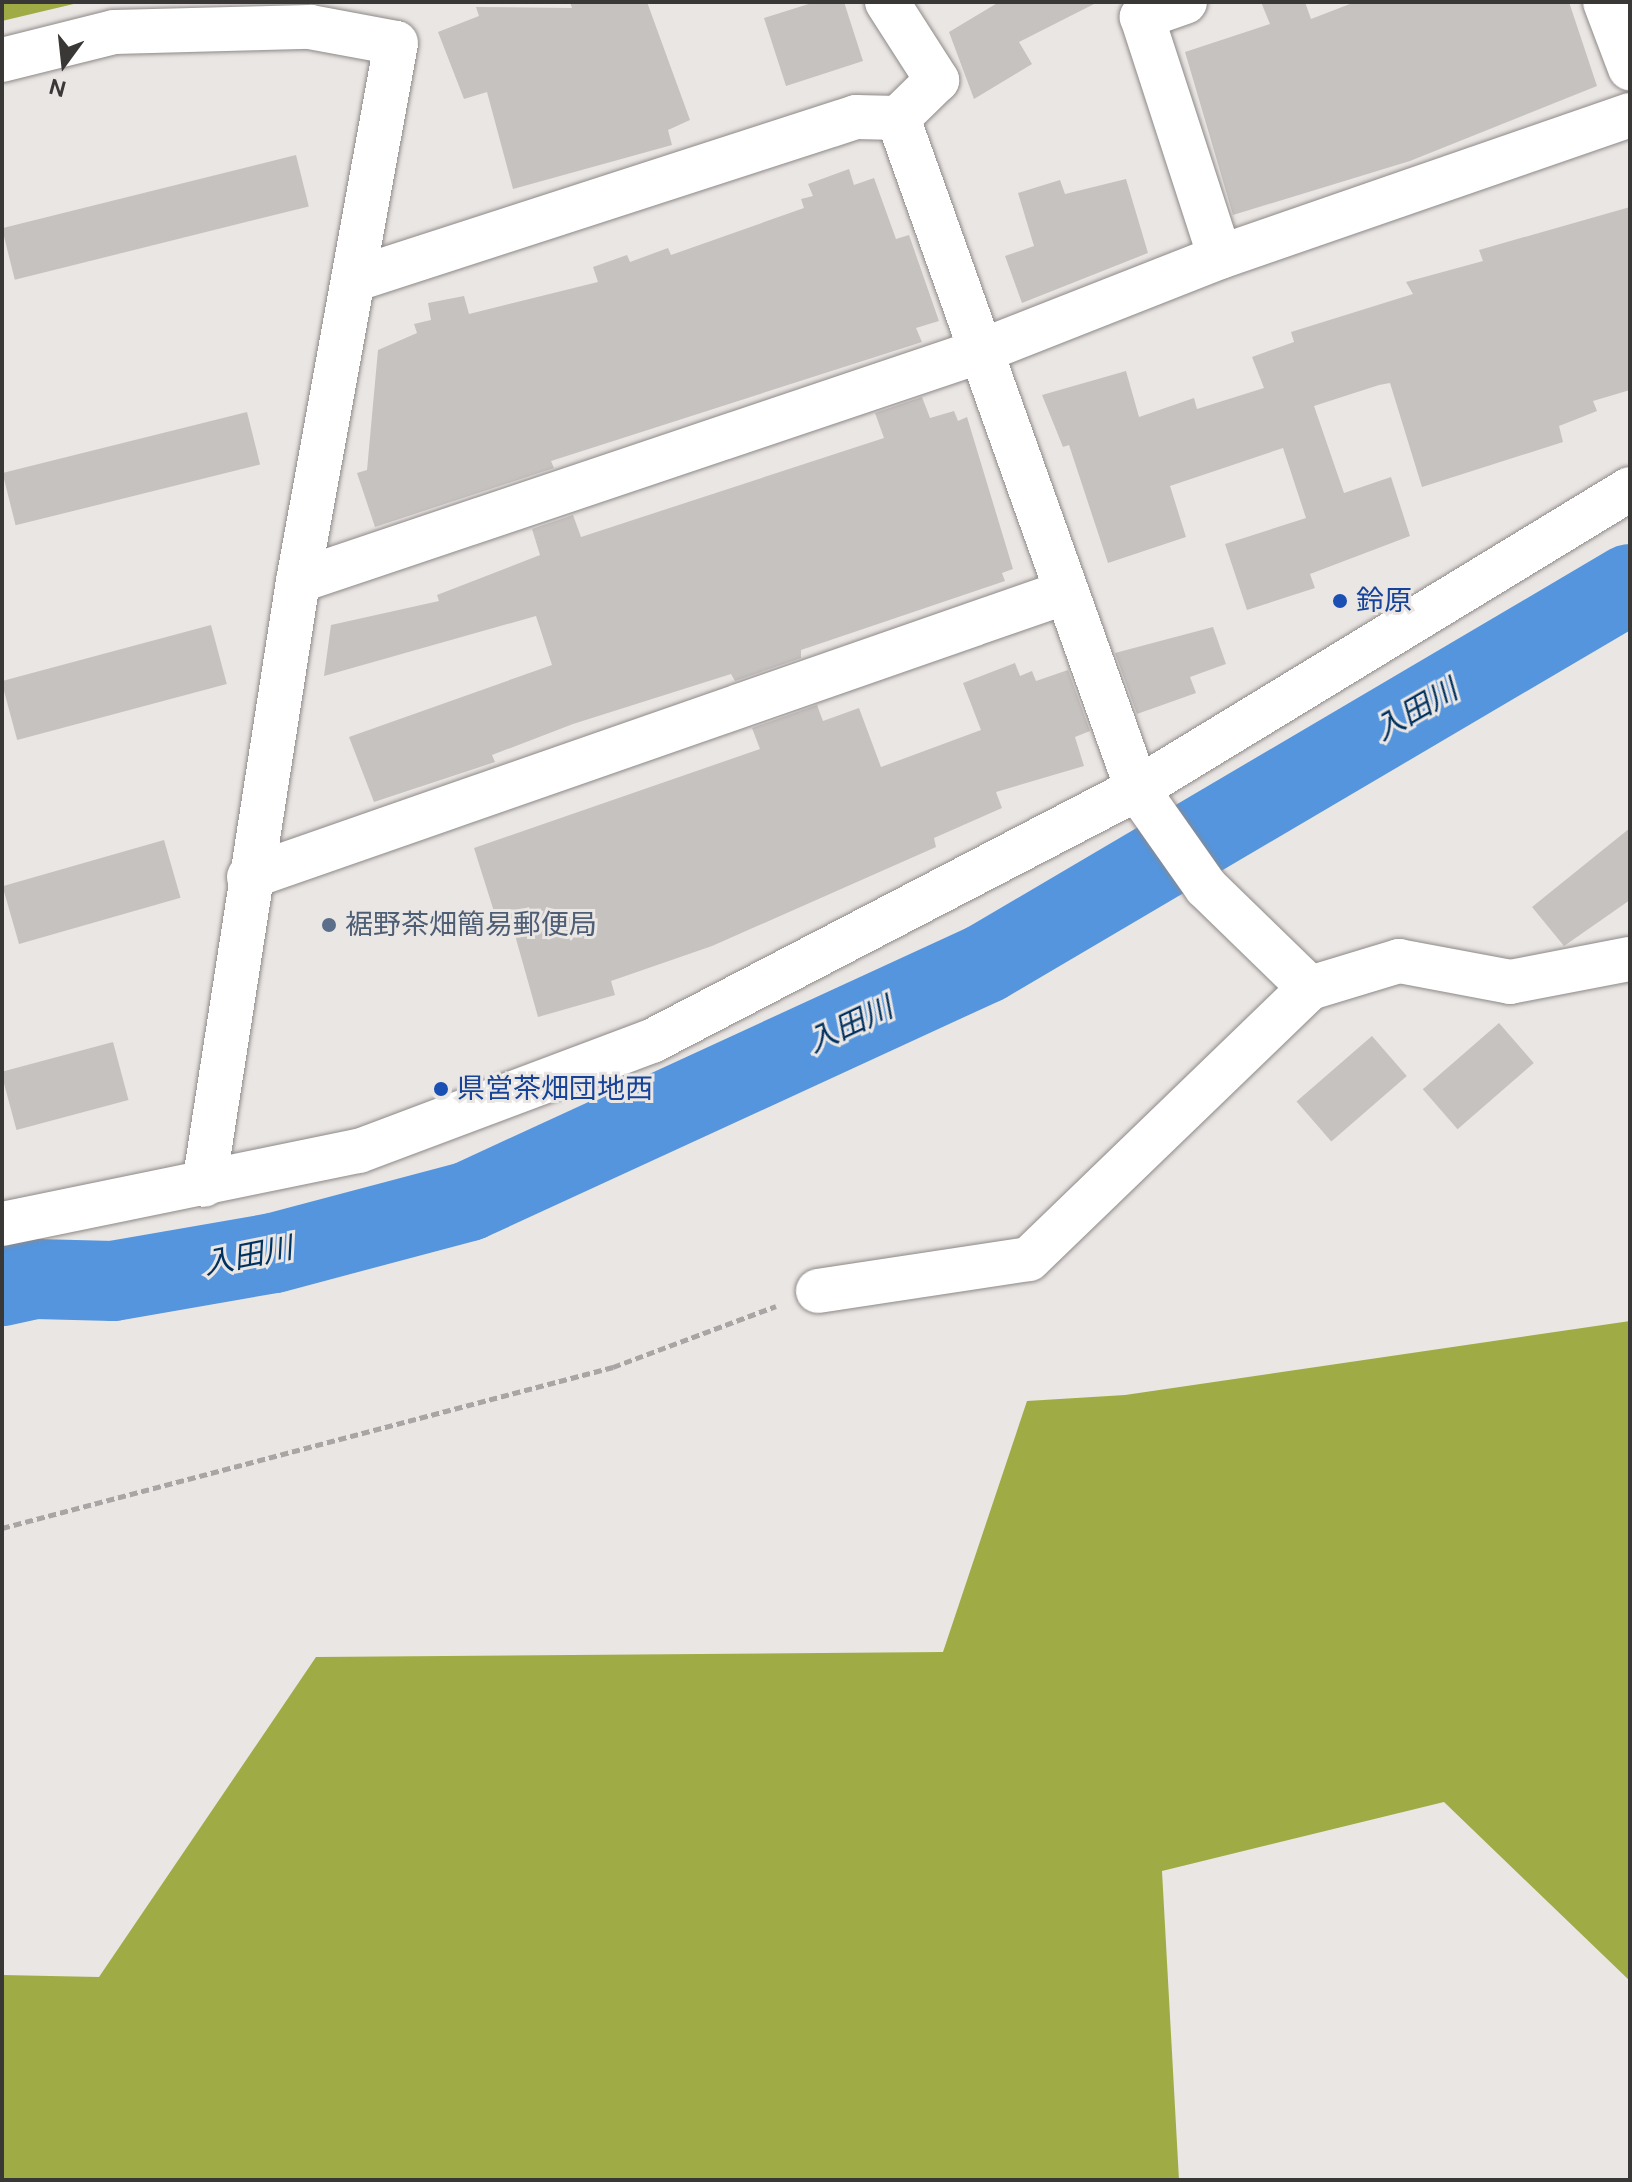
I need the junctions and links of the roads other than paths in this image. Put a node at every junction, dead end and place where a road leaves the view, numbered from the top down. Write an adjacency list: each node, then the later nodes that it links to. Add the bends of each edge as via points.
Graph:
1 (887, 2): 8 (street, via 937,80)
2 (1185, 2): 9 (street, via 1142,17)
3 (1605, 2): 6 (street)
4 (311, 14): 5 (street, via 114,32); 10 (street, via 396,43)
5 (2, 60)
6 (1630, 68)
7 (1630, 115): 9 (street)
8 (898, 118): 10 (street, via 856,117); 11 (street)
9 (1220, 257): 11 (street)
10 (353, 280): 13 (street)
11 (984, 350): 13 (street); 14 (street)
12 (1630, 489): 15 (street)
13 (298, 581): 16 (street)
14 (1066, 592): 15 (street); 16 (street)
15 (1137, 789): 18 (street, via 1206,887); 19 (street, via 652,1041 359,1151)
16 (249, 877): 19 (street)
17 (1630, 959): 18 (street, via 1510,982 1399,961)
18 (1310, 988): 21 (street, via 1029,1259)
19 (204, 1185): 20 (street)
20 (2, 1224)
21 (818, 1291)

